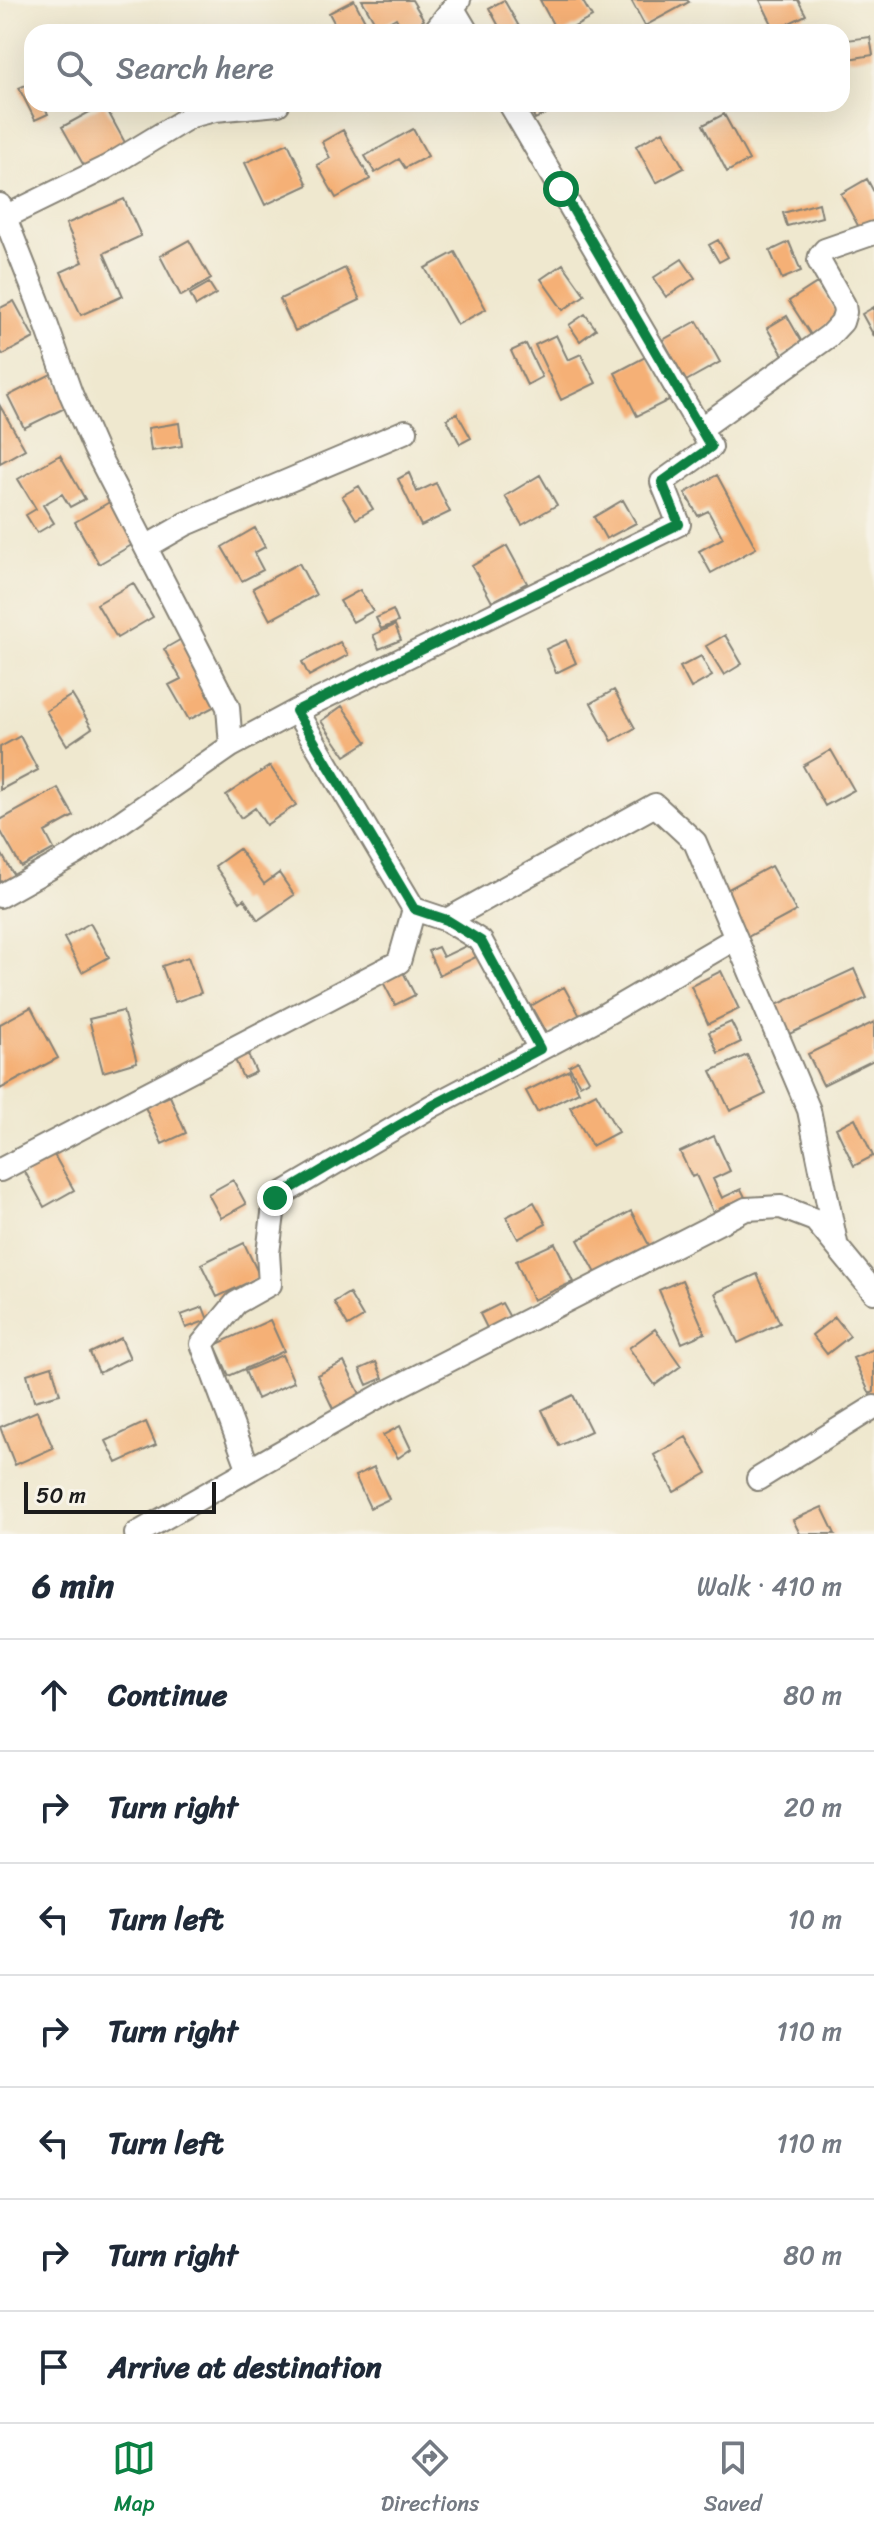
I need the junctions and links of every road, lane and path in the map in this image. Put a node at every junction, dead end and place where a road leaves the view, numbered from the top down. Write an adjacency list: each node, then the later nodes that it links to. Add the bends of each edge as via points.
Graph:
1 (456, 5): 2 (street); 3 (street)
2 (441, 24)
3 (464, 24)
4 (207, 112): 6 (street, via 191,116 107,167)
5 (515, 112): 8 (street)
6 (2, 211): 10 (street, via 71,394)
7 (874, 233): 8 (street, via 820,256 844,305 842,322)
8 (700, 429): 11 (street, via 711,447 662,482 679,524)
9 (406, 431): 10 (street, via 186,524)
10 (146, 547): 12 (street, via 228,707)
11 (296, 711): 12 (street); 14 (street)
12 (231, 746): 13 (street, via 75,854)
13 (0, 896)
14 (414, 909): 15 (street); 18 (street, via 399,962)
15 (447, 920): 16 (street, via 655,805 695,842); 17 (street, via 481,941)
16 (736, 938): 17 (street); 19 (street, via 809,1110)
17 (540, 1049): 22 (street, via 275,1198 270,1284 236,1303 202,1344)
18 (0, 1170)
19 (836, 1243): 20 (street); 22 (street, via 815,1220 793,1211 746,1209 385,1393)
20 (874, 1292)
21 (874, 1407): 23 (street)
22 (249, 1470): 24 (street)
23 (758, 1479)
24 (136, 1534)

